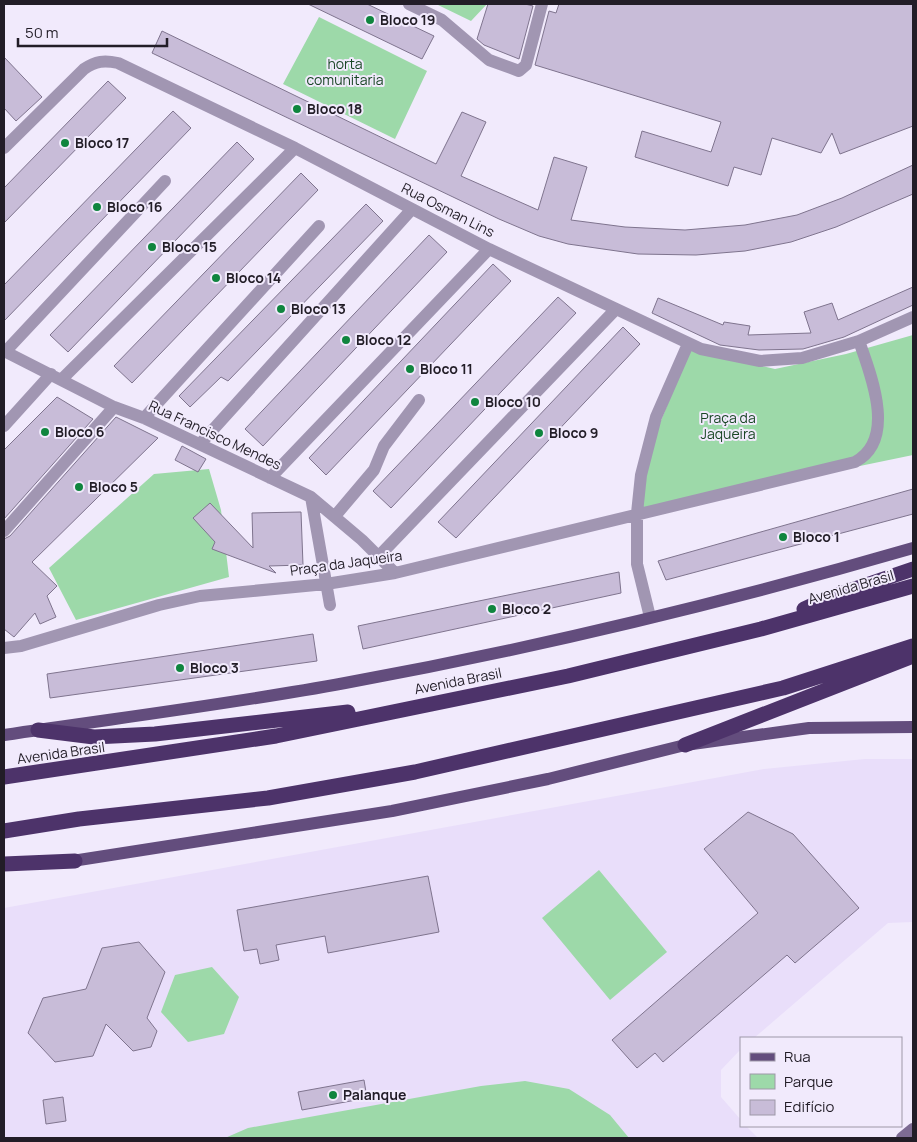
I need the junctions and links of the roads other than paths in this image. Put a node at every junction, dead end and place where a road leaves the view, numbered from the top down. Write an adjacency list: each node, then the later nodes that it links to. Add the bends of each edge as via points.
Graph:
1 (409, 4): 2 (street, via 442,20 489,60 519,72 526,65)
2 (542, 4)
3 (4, 148): 4 (street, Rua Osman Lins, via 84,69 105,60)
4 (295, 148): 6 (street, Rua Osman Lins); 14 (street)
5 (165, 182): 13 (street)
6 (412, 209): 8 (street, Rua Osman Lins); 19 (street)
7 (319, 226): 17 (street)
8 (489, 249): 9 (street, Rua Osman Lins); 20 (street)
9 (616, 309): 12 (street, Rua Osman Lins); 26 (street)
10 (913, 317): 11 (street, Rua Osman Lins)
11 (859, 341): 12 (street, Rua Osman Lins, via 802,358 772,362 730,357); 22 (street, Praça da Jaqueira, via 876,390 877,405 874,441 865,456 854,462)
12 (688, 344): 22 (street, via 647,445)
13 (4, 352): 14 (street, Rua Francisco Mendes)
14 (57, 377): 16 (street, Rua Francisco Mendes); 18 (street)
15 (419, 400): 23 (street, via 384,446 374,470)
16 (114, 407): 17 (street, Rua Francisco Mendes); 24 (street)
17 (144, 418): 19 (street, Rua Francisco Mendes)
18 (4, 426)
19 (200, 444): 20 (street, Rua Francisco Mendes)
20 (270, 478): 21 (street, Rua Francisco Mendes)
21 (311, 497): 23 (street, Rua Francisco Mendes); 29 (street)
22 (637, 513): 28 (street, Praça da Jaqueira); 32 (street, via 637,564)
23 (335, 516): 26 (street, Rua Francisco Mendes)
24 (4, 531)
25 (913, 548): 32 (main road, Avenida Brasil)
26 (379, 556): 28 (street, Rua Francisco Mendes)
27 (913, 569): 33 (highway, via 828,598)
28 (394, 573): 29 (street, Praça da Jaqueira)
29 (326, 584): 31 (street); 35 (street, Praça da Jaqueira, via 200,596)
30 (913, 586): 33 (highway, Avenida Brasil)
31 (330, 605)
32 (650, 617): 39 (main road, Avenida Brasil, via 344,683)
33 (761, 628): 37 (highway, Avenida Brasil, via 568,676)
34 (913, 646): 43 (highway, via 783,688 415,772 268,798 79,819)
35 (4, 648)
36 (913, 656): 41 (highway)
37 (439, 702): 39 (highway, via 155,734 94,737); 42 (highway, Avenida Brasil, via 267,738)
38 (913, 727): 41 (main road, via 808,728)
39 (38, 730): 40 (main road, Avenida Brasil)
40 (4, 735)
41 (684, 745): 44 (main road, via 548,779 402,809)
42 (4, 777)
43 (4, 831)
44 (75, 860): 45 (highway); 46 (main road)
45 (4, 864)
46 (4, 871)
47 (913, 1129): 48 (main road)
48 (902, 1138)

